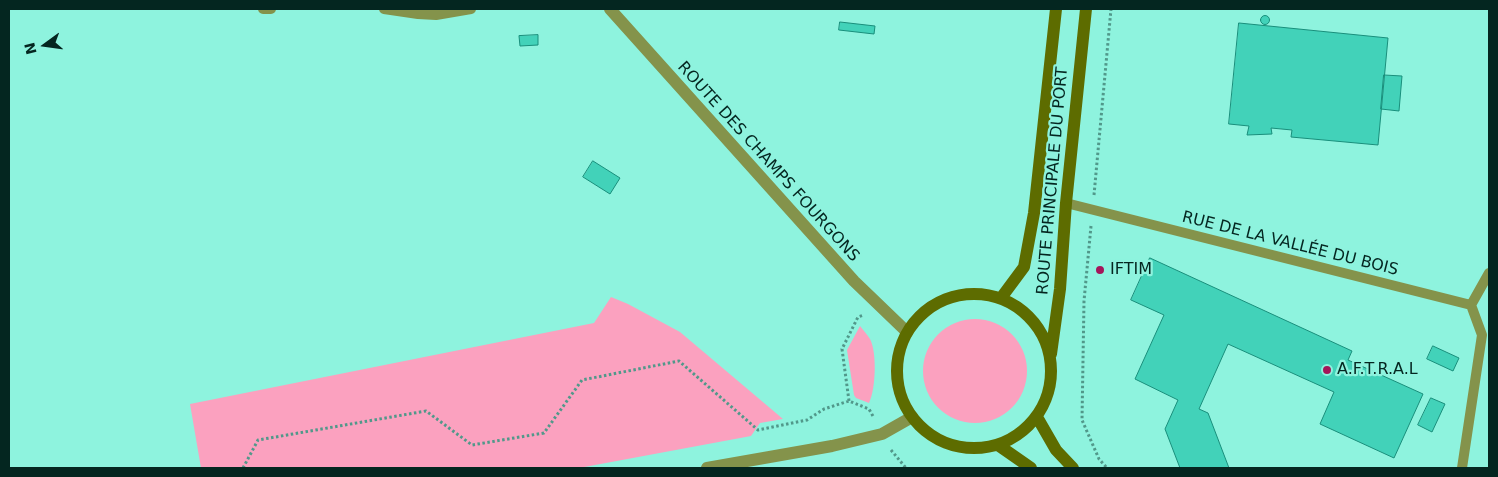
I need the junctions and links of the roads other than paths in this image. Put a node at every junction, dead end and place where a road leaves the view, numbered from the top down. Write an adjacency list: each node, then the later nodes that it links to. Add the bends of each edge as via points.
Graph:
1 (263, 9): 2 (lane)
2 (271, 9)
3 (384, 9): 4 (lane, via 436,15)
4 (471, 9)
5 (610, 9): 12 (street, ROUTE DES CHAMPS FOURGONS, via 854,281)
6 (1056, 9): 10 (main road, ROUTE PRINCIPALE DU PORT, via 1034,213 1024,267)
7 (1086, 9): 8 (main road, ROUTE PRINCIPALE DU PORT)
8 (1066, 203): 11 (lane, RUE DE LA VALLÉE DU BOIS); 13 (main road, ROUTE PRINCIPALE DU PORT, via 1060,289)
9 (1489, 273): 11 (lane)
10 (1001, 298): 12 (main road, via 974,293 948,298 924,312); 13 (main road, via 1024,311 1041,332)
11 (1471, 305): 20 (lane, via 1482,335)
12 (907, 332): 14 (main road, via 899,353 897,376 902,398)
13 (1050, 357): 15 (main road, via 1050,388)
14 (912, 417): 16 (main road, via 929,434 950,445 974,449); 17 (street, via 882,434)
15 (1037, 417): 16 (main road, via 1020,434); 19 (main road, via 1056,450)
16 (998, 445): 18 (main road)
17 (707, 468)
18 (1031, 468)
19 (1073, 468)
20 (1462, 468)

